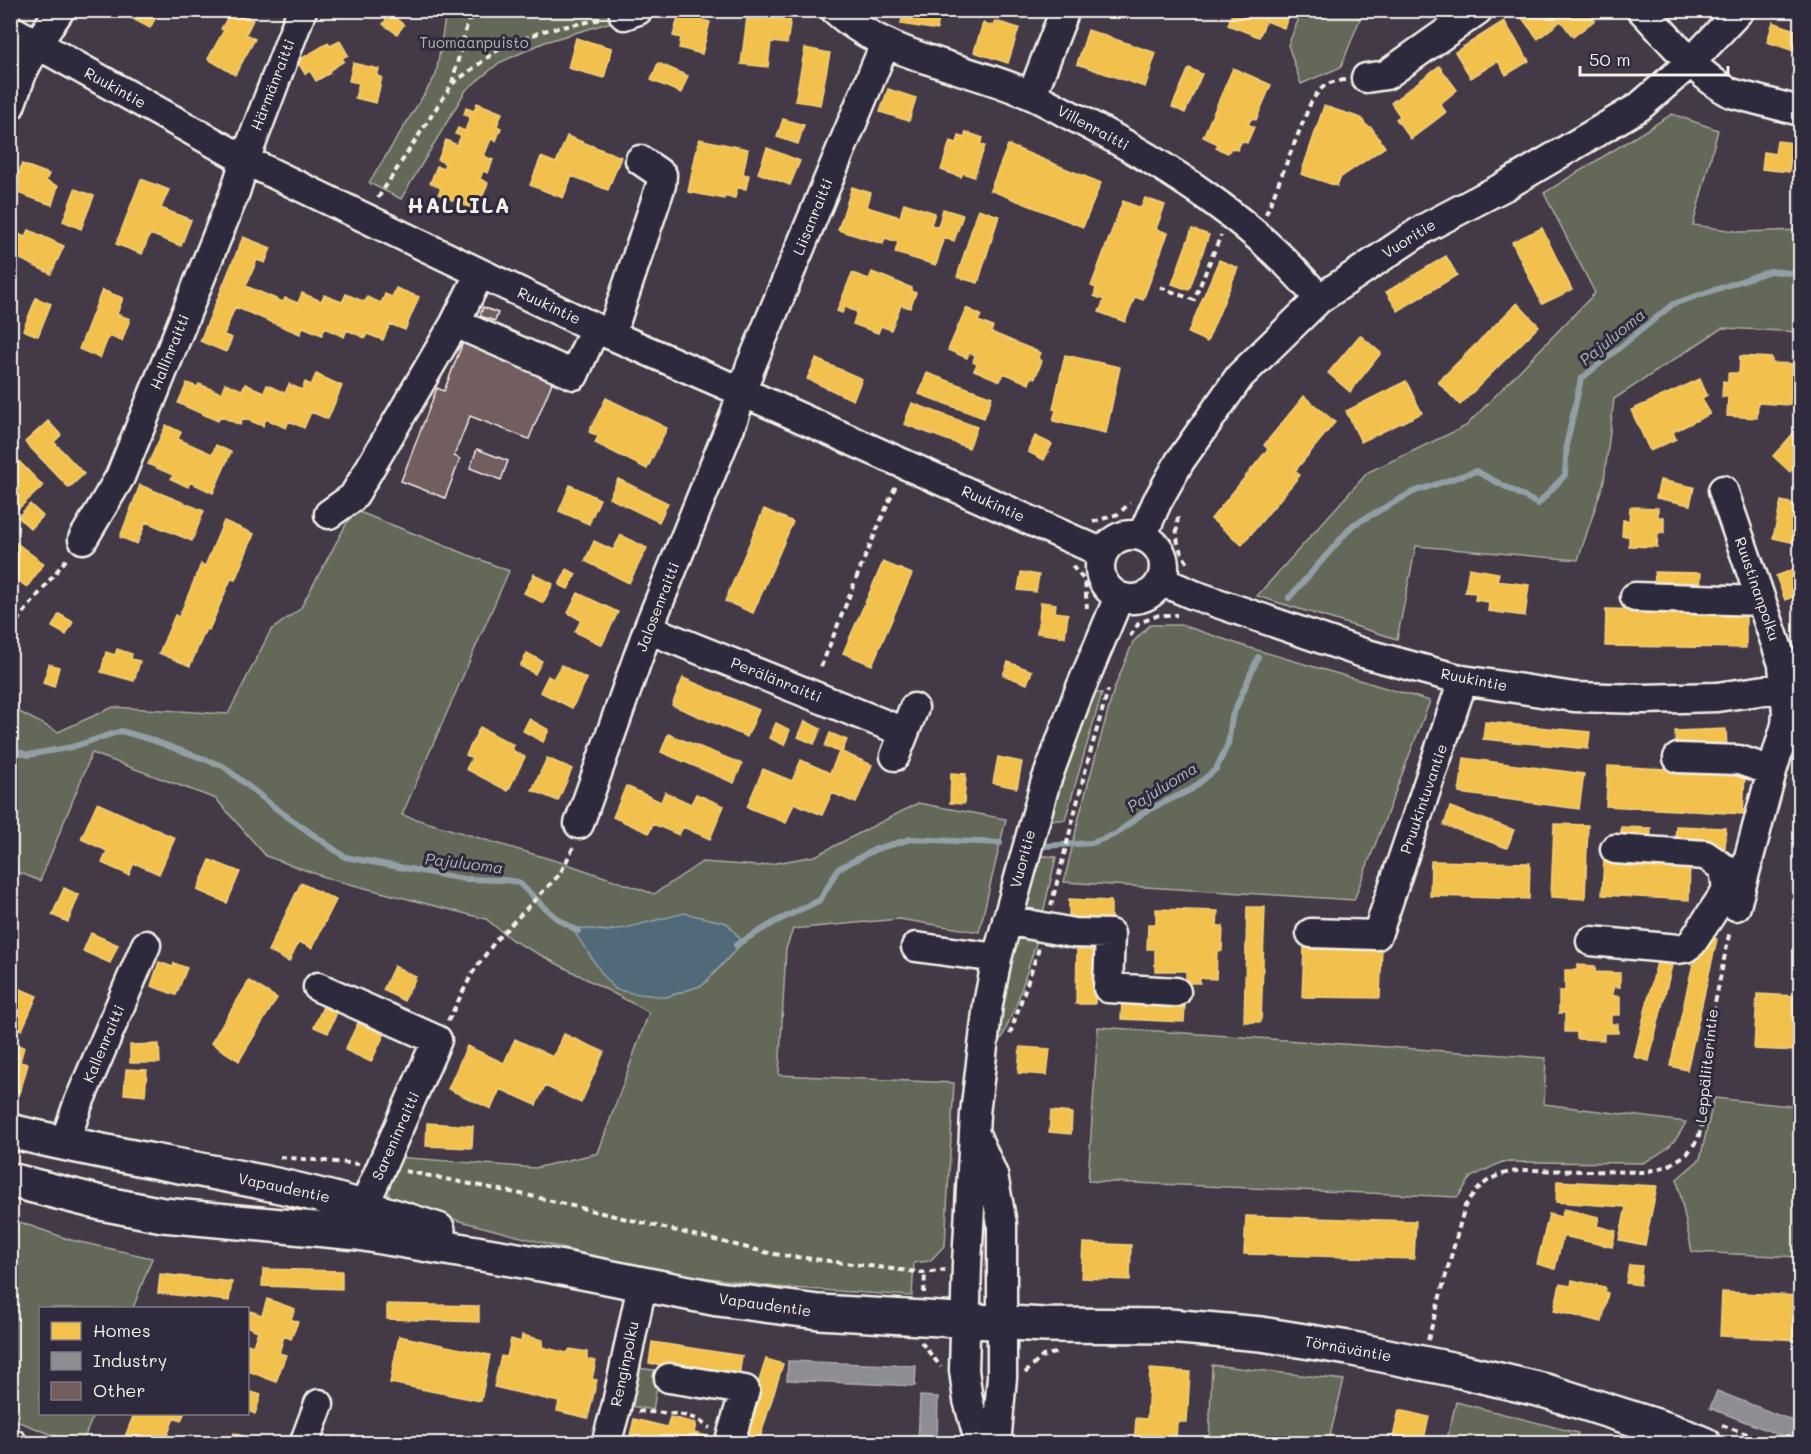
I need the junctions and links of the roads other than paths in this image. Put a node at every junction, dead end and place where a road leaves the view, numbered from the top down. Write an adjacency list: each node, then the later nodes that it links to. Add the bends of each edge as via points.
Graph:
1 (60, 10): 9 (street)
2 (302, 10): 16 (street, Härmänraitti)
3 (836, 10): 10 (street, Villenraitti)
4 (1065, 10): 13 (street)
5 (1478, 10): 12 (street, via 1386,75)
6 (1642, 10): 11 (street)
7 (1740, 10): 11 (street, Vuoritie)
8 (10, 29): 9 (street, Ruukintie)
9 (37, 44): 14 (street); 16 (street, Ruukintie)
10 (885, 44): 13 (street, Villenraitti); 22 (street, Liisanraitti)
11 (1692, 61): 15 (street, via 1731,93); 19 (street, Vuoritie, via 1639,107 1425,228)
12 (1366, 78)
13 (1032, 95): 19 (street, Villenraitti, via 1185,181 1257,236)
14 (10, 106)
15 (1800, 111)
16 (245, 160): 18 (street, Ruukintie); 26 (street, Hallinraitti, via 120,477)
17 (640, 160): 21 (street, via 662,175 661,185)
18 (480, 273): 20 (street); 21 (street, Ruukintie)
19 (1319, 299): 25 (street, Vuoritie, via 1240,376 1180,461)
20 (455, 323): 21 (street, via 574,375); 24 (street, via 352,497)
21 (603, 332): 22 (street, Ruukintie)
22 (742, 392): 27 (street, Ruukintie); 32 (street, Jalosenraitti)
23 (1723, 490): 31 (street, Ruustinanpolku)
24 (329, 514)
25 (1142, 536): 27 (street, via 1115,539); 28 (street, via 1152,541 1164,559)
26 (83, 539)
27 (1103, 553): 29 (street, via 1100,573 1110,591)
28 (1161, 581): 29 (street, via 1156,589 1138,599); 33 (street, Ruukintie, via 1363,653)
29 (1119, 597): 41 (street, Vuoritie, via 1045,784)
30 (1635, 597): 31 (street)
31 (1761, 601): 34 (street, Ruustinanpolku)
32 (648, 629): 35 (street, Perälänraitti); 38 (street, Jalosenraitti)
33 (1463, 680): 34 (street, Ruukintie, via 1574,697 1643,699 1717,697); 42 (street, Pruukintuvantie, via 1377,934)
34 (1793, 687): 37 (street)
35 (904, 732)
36 (1678, 758): 37 (street)
37 (1784, 759): 40 (street)
38 (579, 824)
39 (1615, 849): 40 (street, via 1705,855 1724,868)
40 (1734, 896): 43 (street, via 1685,948)
41 (1006, 921): 46 (street, Vuoritie); 48 (street, via 1073,933 1110,934 1108,988)
42 (1311, 933)
43 (1591, 941)
44 (146, 945): 51 (street, Kallenraitti)
45 (916, 947): 46 (street)
46 (997, 958): 50 (street, Vuoritie, via 981,1060)
47 (318, 987): 53 (street, Sareninraitti, via 437,1040)
48 (1176, 992)
49 (10, 1131): 51 (main road, Vapaudentie)
50 (975, 1134): 55 (street, Vuoritie, via 970,1195); 55 (street, Vuoritie, via 993,1175 1002,1224)
51 (64, 1144): 53 (main road, Vapaudentie, via 267,1183)
52 (10, 1180): 53 (main road, Vapaudentie, via 163,1215)
53 (361, 1220): 54 (main road, Vapaudentie)
54 (642, 1285): 55 (main road, Vapaudentie, via 819,1312); 60 (street, Renginpolku)
55 (983, 1321): 61 (street, via 964,1370); 62 (street, via 1002,1382); 63 (main road, Törnäväntie, via 1169,1326 1261,1334 1348,1348 1546,1391)
56 (669, 1378): 58 (street, via 745,1390)
57 (319, 1404): 59 (street)
58 (730, 1439)
59 (304, 1443)
60 (606, 1443)
61 (980, 1443)
62 (996, 1443)
63 (1704, 1443)

